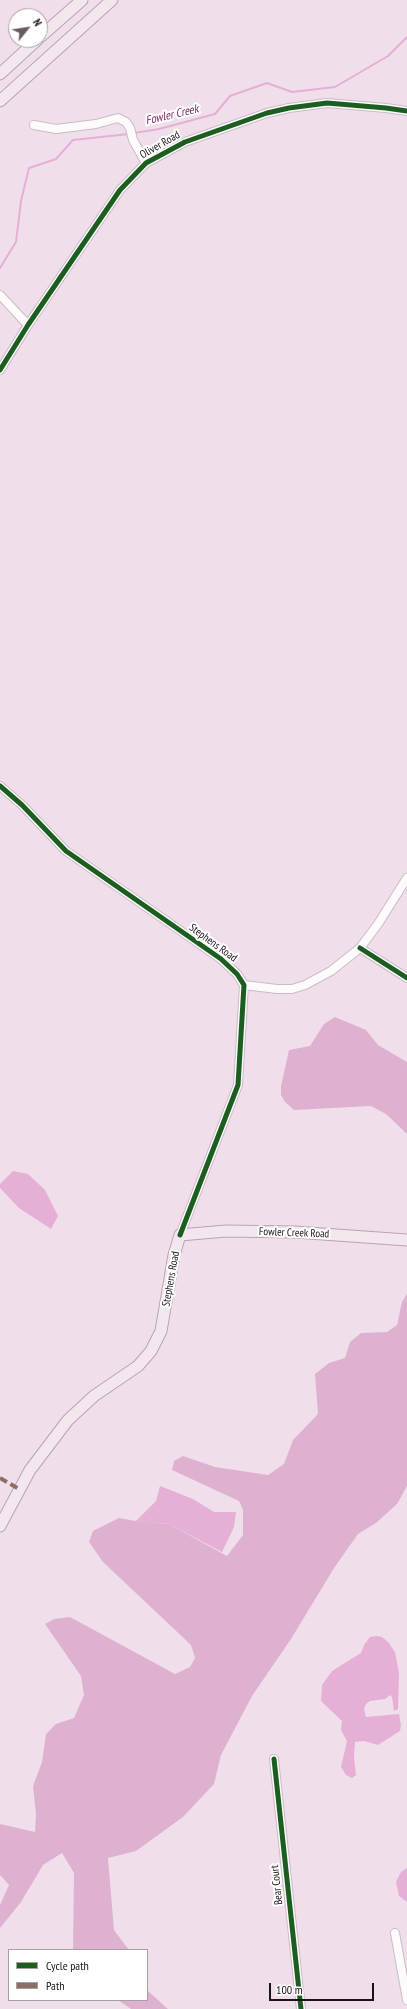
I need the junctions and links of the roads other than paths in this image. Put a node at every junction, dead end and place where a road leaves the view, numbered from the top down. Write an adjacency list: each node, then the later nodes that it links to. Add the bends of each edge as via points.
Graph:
1 (82, 0): 3 (main road)
2 (112, 0): 6 (main road)
3 (48, 30)
4 (28, 48): 5 (main road)
5 (0, 74)
6 (0, 101)
7 (407, 111): 9 (street, Oliver Road, via 327,104 286,109 185,142)
8 (34, 125): 9 (street, via 56,129 96,124 118,118 126,122 130,128 133,140)
9 (146, 163): 11 (street, Oliver Road, via 120,190)
10 (0, 295): 11 (street)
11 (28, 325): 12 (street, Oliver Road)
12 (0, 370)
13 (0, 786): 17 (street, Stephens Road, via 66,851 221,959 237,974)
14 (407, 878): 15 (street)
15 (360, 948): 16 (street); 17 (street, via 331,971 305,985 292,989)
16 (407, 978)
17 (244, 985): 18 (street, Stephens Road, via 238,1085)
18 (180, 1236): 19 (main road, Fowler Creek Road, via 226,1232 296,1232); 20 (main road, Stephens Road, via 174,1255 161,1331 151,1352 138,1366 94,1396 68,1420 30,1470)
19 (407, 1240)
20 (0, 1526)
21 (274, 1759): 24 (street, Bear Court)
22 (395, 1932): 23 (street)
23 (407, 2000)
24 (301, 2009)

